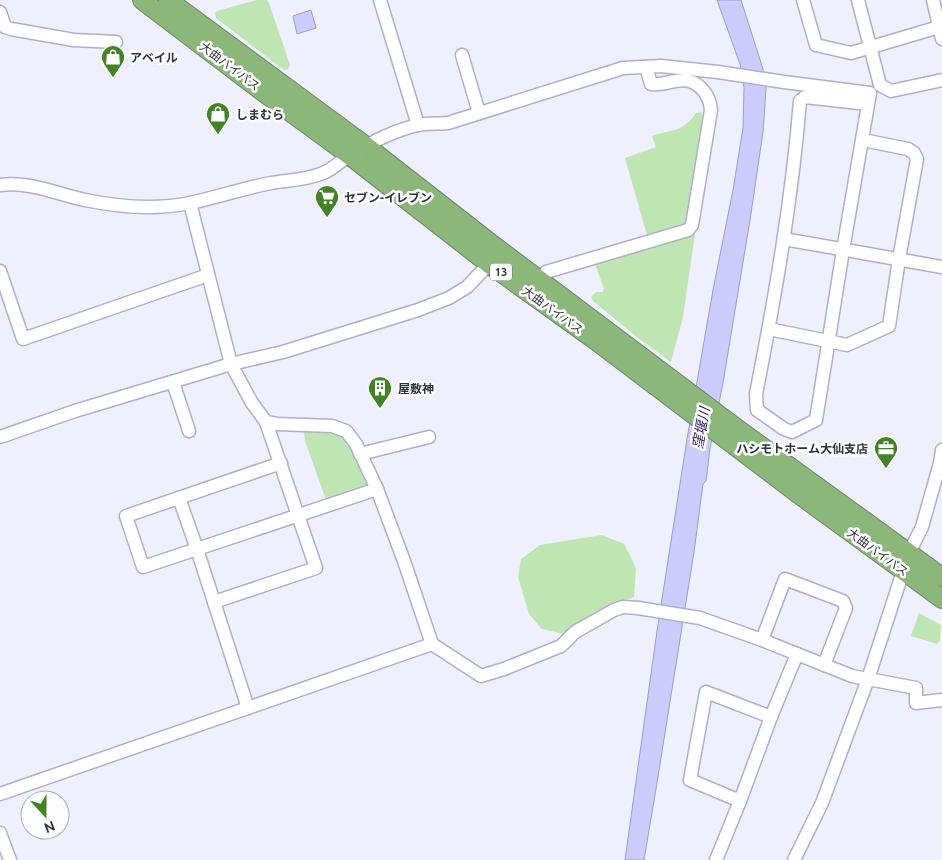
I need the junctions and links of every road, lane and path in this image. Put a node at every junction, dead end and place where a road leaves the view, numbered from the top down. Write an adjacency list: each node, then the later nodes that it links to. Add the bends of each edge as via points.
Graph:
1 (142, 0): 19 (highway, 大曲バイパス / 13)
2 (168, 0): 18 (highway, 大曲バイパス / 13)
3 (380, 0): 16 (street)
4 (803, 0): 10 (street, via 816,45 851,53)
5 (933, 0): 8 (street)
6 (862, 1): 10 (street)
7 (0, 12): 9 (street, via 5,27 11,29 74,40)
8 (941, 33): 10 (street)
9 (116, 42)
10 (870, 47): 14 (street)
11 (462, 55): 15 (street)
12 (646, 67): 14 (street, via 718,72); 15 (street, via 623,68); 28 (street, via 651,84 688,80 698,85 710,102 692,226 688,230)
13 (942, 80): 14 (street)
14 (873, 94): 17 (street); 22 (street, via 805,97 800,101)
15 (479, 113): 16 (street, via 448,123)
16 (418, 125): 18 (street)
17 (863, 140): 23 (street); 24 (street, via 908,149 917,159)
18 (366, 146): 19 (street); 33 (highway, 大曲バイパス / 13)
19 (349, 155): 21 (street, via 324,173 272,182); 25 (highway, 大曲バイパス / 13)
20 (0, 184): 21 (street, via 26,184 120,206)
21 (190, 203): 29 (street)
22 (784, 239): 23 (street); 30 (street)
23 (843, 250): 24 (street); 31 (street)
24 (899, 259): 26 (street); 31 (street, via 889,326 847,344)
25 (489, 264): 32 (street, via 466,287 449,298 283,352); 33 (highway, 大曲バイパス / 13, via 595,340)
26 (942, 267)
27 (0, 271): 29 (street, via 23,338)
28 (546, 272)
29 (208, 275): 32 (street)
30 (769, 329): 31 (street); 31 (street, via 756,394 757,410 792,432 816,420)
31 (829, 341)
32 (231, 364): 34 (street); 35 (street)
33 (662, 381): 37 (highway, 大曲バイパス / 13)
34 (172, 382): 36 (street); 38 (street)
35 (266, 422): 40 (street, via 332,426 346,431); 42 (street)
36 (189, 431)
37 (734, 435): 47 (highway, 大曲バイパス / 13); 48 (highway, 大曲バイパス / 13, via 796,493)
38 (0, 437)
39 (429, 437): 40 (street)
40 (360, 454): 43 (street)
41 (941, 459): 47 (street, via 922,527)
42 (281, 463): 44 (street); 45 (street)
43 (377, 489): 45 (street); 53 (street)
44 (179, 498): 46 (street); 46 (street, via 126,516 143,567)
45 (299, 516): 46 (street); 51 (street, via 316,568)
46 (197, 549): 51 (street)
47 (909, 553): 48 (street); 49 (highway, 大曲バイパス / 13)
48 (903, 571): 50 (highway, 大曲バイパス / 13); 56 (street)
49 (942, 577)
50 (942, 599)
51 (214, 602): 58 (street)
52 (762, 640): 53 (street, via 700,618 623,607 575,632 561,646 481,676); 54 (street); 55 (street, via 785,579 843,601 846,608)
53 (432, 644): 58 (street)
54 (797, 654): 55 (street); 59 (street)
55 (824, 665): 56 (street, via 852,676)
56 (868, 678): 57 (street, via 916,688 916,703); 65 (street, via 822,803)
57 (942, 700)
58 (248, 708): 60 (street)
59 (771, 717): 61 (street); 61 (street, via 706,692 690,780)
60 (0, 794)
61 (740, 801): 64 (street)
62 (0, 833): 63 (street)
63 (10, 860)
64 (716, 860)
65 (794, 860)

